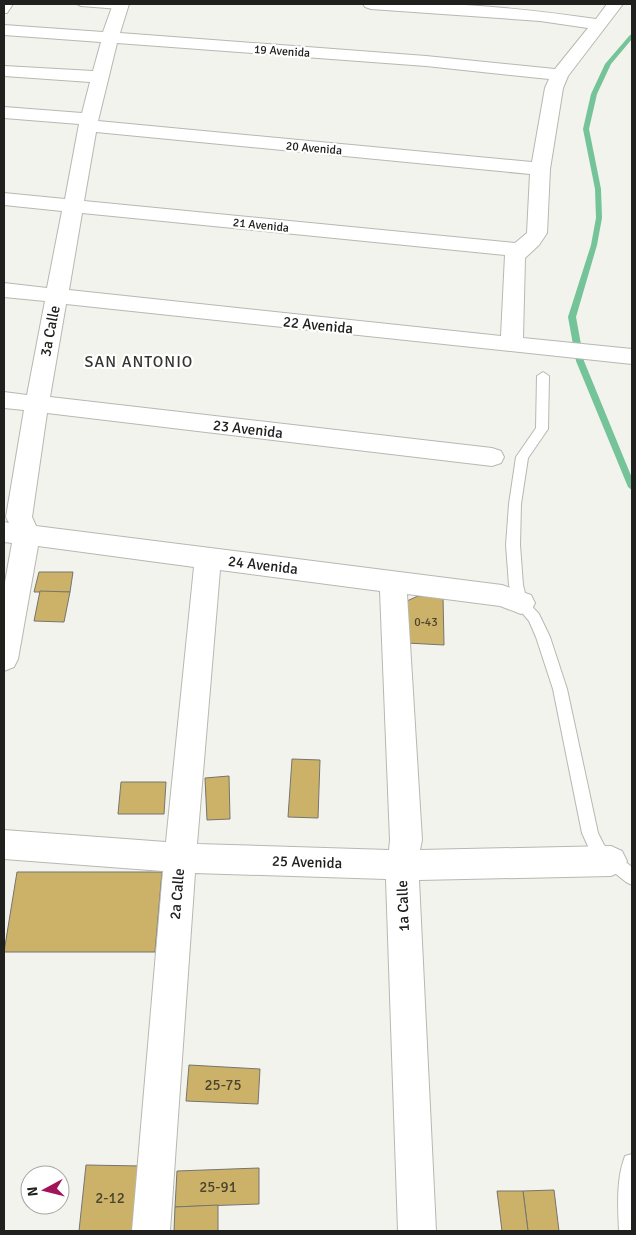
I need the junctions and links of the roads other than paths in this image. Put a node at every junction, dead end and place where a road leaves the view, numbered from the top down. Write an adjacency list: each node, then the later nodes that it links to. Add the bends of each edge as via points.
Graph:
1 (8, 4): 6 (lane)
2 (81, 4): 5 (lane)
3 (371, 4): 7 (street, via 540,16)
4 (615, 4): 7 (street)
5 (120, 5): 9 (street, 3a Calle)
6 (4, 11)
7 (600, 25): 11 (street)
8 (4, 30): 9 (street, 19 Avenida)
9 (111, 39): 11 (street, 19 Avenida, via 436,62); 12 (street, 3a Calle)
10 (4, 71): 12 (street)
11 (560, 75): 15 (street, via 554,88)
12 (100, 77): 14 (street, 3a Calle)
13 (4, 112): 14 (street, 20 Avenida)
14 (89, 123): 15 (street, 20 Avenida); 17 (street, 3a Calle)
15 (540, 169): 18 (street, via 537,233 534,240)
16 (4, 200): 17 (street, 21 Avenida)
17 (72, 206): 18 (street, 21 Avenida); 20 (street, 3a Calle)
18 (519, 250): 21 (street, via 514,258)
19 (4, 290): 20 (street, 22 Avenida)
20 (57, 295): 21 (street, 22 Avenida); 25 (street, 3a Calle)
21 (522, 346): 22 (street, 22 Avenida)
22 (630, 357)
23 (543, 376): 30 (lane, via 542,429 522,458 515,504 513,545)
24 (4, 400): 25 (street, 23 Avenida)
25 (37, 403): 26 (street, 23 Avenida); 27 (street, 3a Calle)
26 (492, 457)
27 (15, 533): 28 (street, 24 Avenida); 31 (street, 3a Calle)
28 (208, 558): 29 (street, 24 Avenida); 33 (street, 2a Calle)
29 (393, 582): 30 (street, 24 Avenida, via 502,596); 34 (street, 1a Calle, via 406,840)
30 (521, 604): 35 (lane, via 534,618 560,689 590,834 598,850)
31 (4, 659)
32 (4, 845): 33 (street, 25 Avenida)
33 (180, 858): 34 (street, 25 Avenida); 37 (street, 2a Calle)
34 (402, 865): 35 (street, 25 Avenida); 38 (street, 1a Calle)
35 (622, 869)
36 (632, 1163): 39 (lane, via 628,1191)
37 (151, 1231)
38 (417, 1231)
39 (629, 1231)

